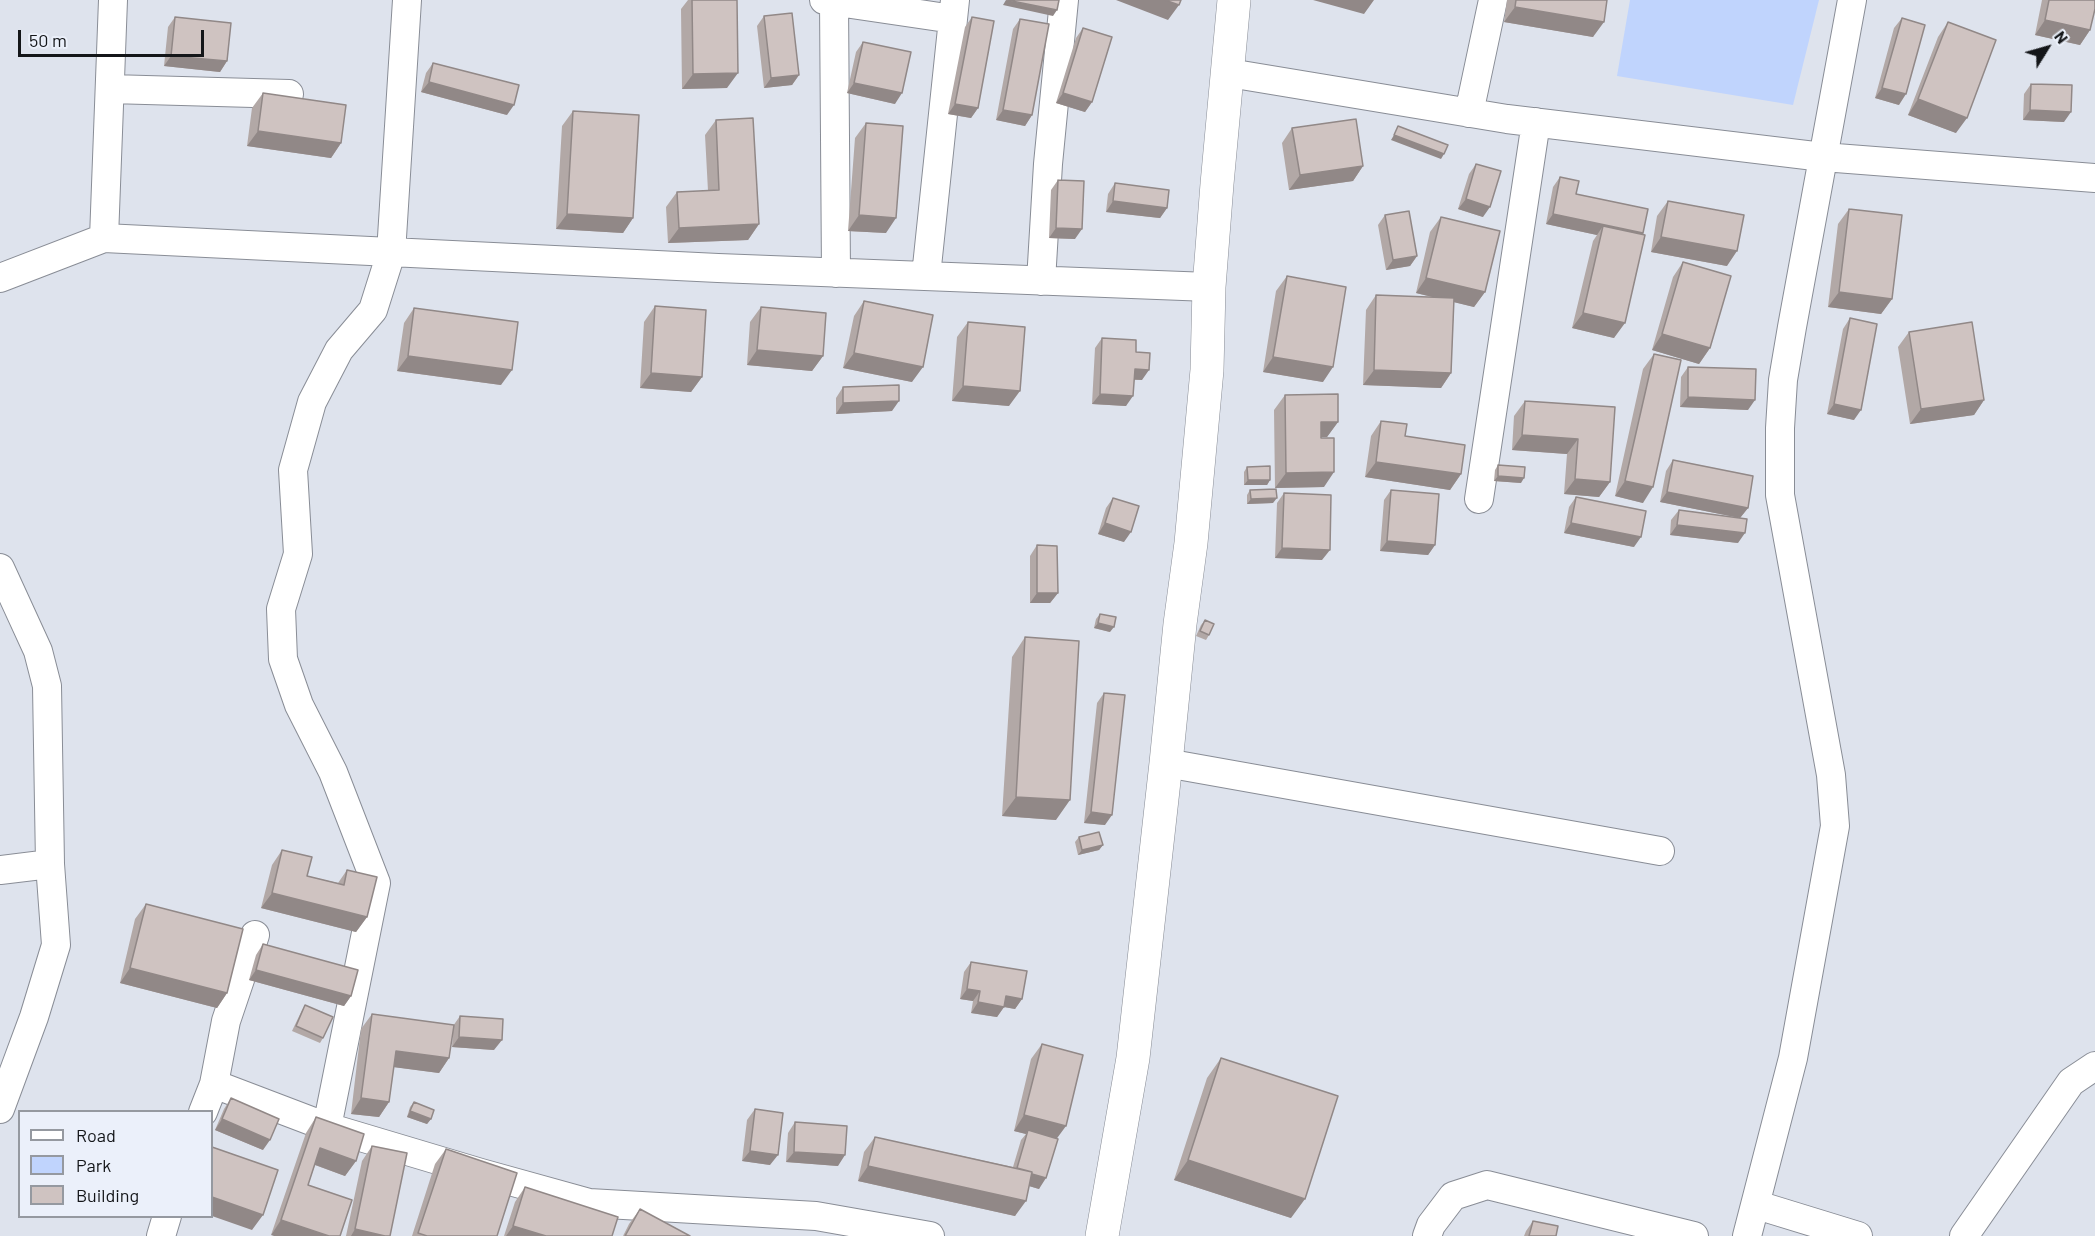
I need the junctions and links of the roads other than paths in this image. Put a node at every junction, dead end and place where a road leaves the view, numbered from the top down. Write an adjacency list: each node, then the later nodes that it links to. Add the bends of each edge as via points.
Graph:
1 (113, 0): 10 (street)
2 (407, 0): 17 (street)
3 (1064, 0): 21 (street)
4 (1234, 0): 9 (street)
5 (1493, 0): 12 (street)
6 (1852, 0): 14 (street)
7 (829, 1): 8 (street); 18 (street)
8 (954, 9): 19 (street)
9 (1229, 73): 12 (street); 22 (street)
10 (110, 89): 11 (street); 16 (street)
11 (289, 94)
12 (1469, 113): 13 (street)
13 (1536, 122): 14 (street); 23 (street)
14 (1823, 157): 15 (street); 36 (street, via 1783,380 1780,495 1831,775 1835,826 1793,1058)
15 (2095, 178)
16 (104, 238): 17 (street); 20 (street)
17 (391, 252): 18 (street); 35 (street, via 373,310 339,350 312,402 293,470 298,554 281,609 283,659 376,883)
18 (836, 273): 19 (street)
19 (926, 276): 21 (street)
20 (0, 278)
21 (1041, 281): 22 (street)
22 (1209, 287): 26 (street, via 1200,460)
23 (1479, 499)
24 (0, 568): 25 (street)
25 (9, 611): 28 (street, via 38,651 47,686)
26 (1166, 763): 27 (street); 40 (street, via 1133,1058)
27 (1660, 851)
28 (50, 864): 29 (street); 33 (street, via 56,945)
29 (0, 870)
30 (255, 935): 32 (street, via 226,1021)
31 (2095, 1066): 45 (street, via 2071,1082)
32 (214, 1084): 34 (street); 35 (street)
33 (0, 1109)
34 (204, 1110)
35 (327, 1127): 39 (street, via 589,1203 816,1216)
36 (1756, 1205): 43 (street); 44 (street)
37 (166, 1218): 38 (street)
38 (161, 1236)
39 (930, 1236)
40 (1102, 1236)
41 (1427, 1236): 42 (street, via 1453,1196 1486,1185)
42 (1694, 1236)
43 (1747, 1236)
44 (1858, 1236)
45 (1964, 1236)

